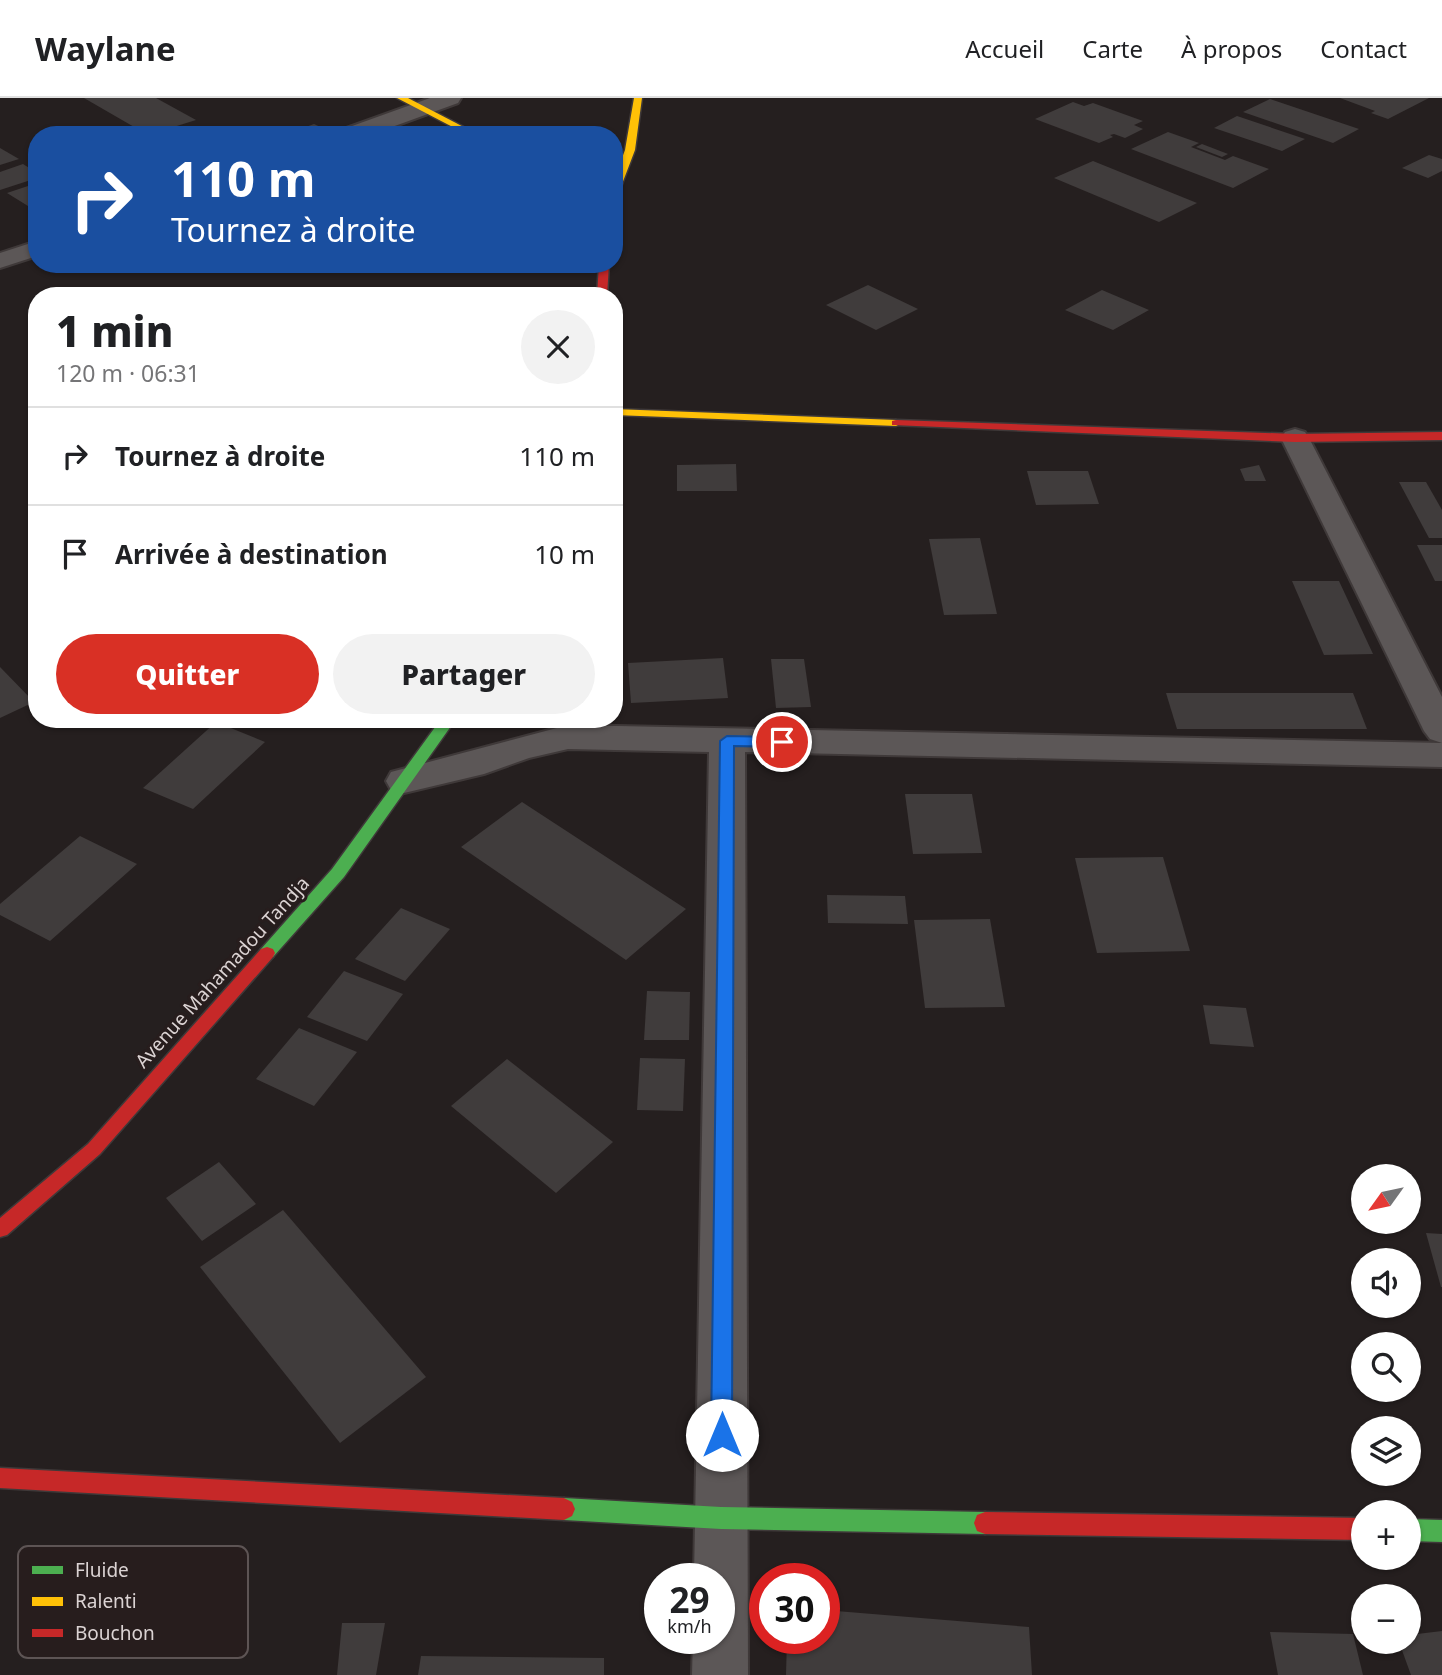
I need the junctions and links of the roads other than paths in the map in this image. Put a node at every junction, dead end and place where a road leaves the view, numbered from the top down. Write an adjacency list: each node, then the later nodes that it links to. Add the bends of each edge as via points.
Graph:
1 (401, 98): 4 (street)
2 (450, 98): 4 (street)
3 (638, 98): 7 (street)
4 (422, 108): 5 (street); 6 (street)
5 (373, 126)
6 (457, 126)
7 (623, 168)
8 (28, 251): 9 (street)
9 (0, 261)
10 (623, 412): 12 (street)
11 (1442, 436): 12 (street)
12 (1295, 438): 14 (street)
13 (442, 728): 17 (street, Avenue Mahamadou Tandja)
14 (1442, 731)
15 (727, 741): 16 (street); 17 (street, via 568,737); 20 (street)
16 (1442, 755)
17 (404, 781): 18 (street, Avenue Mahamadou Tandja, via 338,873 94,1149)
18 (0, 1229)
19 (0, 1478): 20 (street)
20 (721, 1518): 21 (street); 24 (street)
21 (1351, 1530)
22 (1421, 1530): 23 (street)
23 (1442, 1531)
24 (720, 1675)

